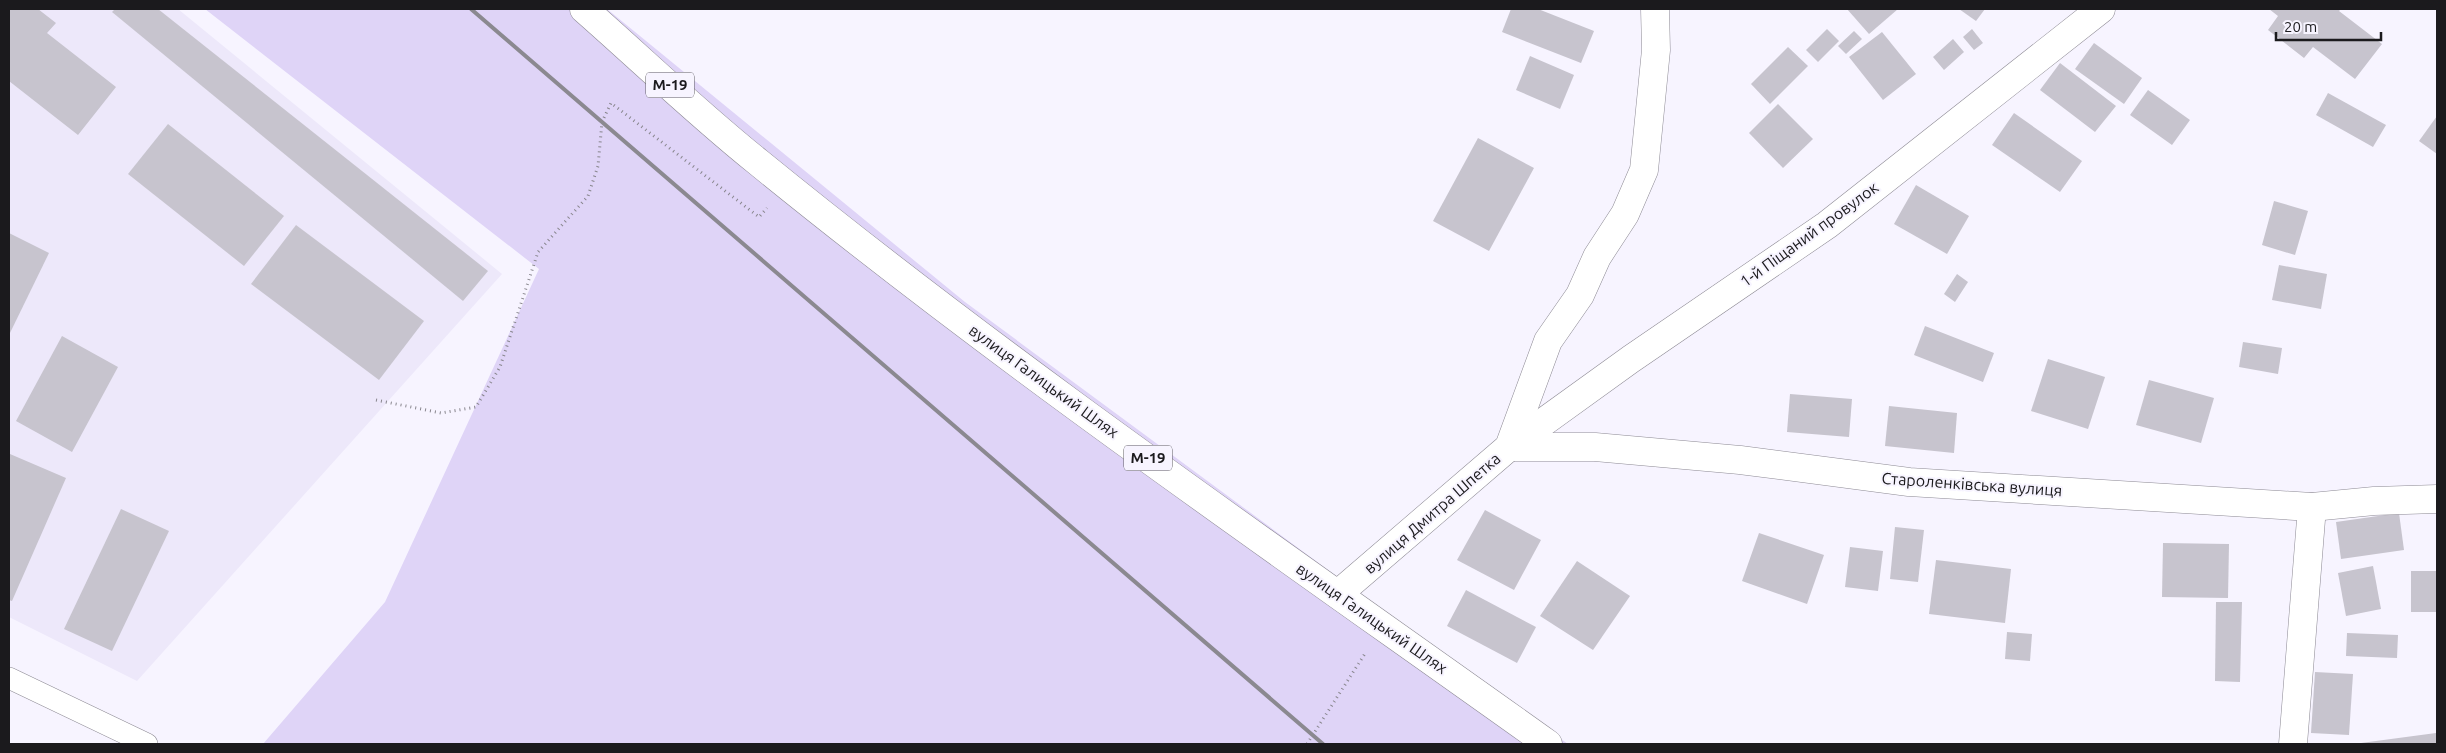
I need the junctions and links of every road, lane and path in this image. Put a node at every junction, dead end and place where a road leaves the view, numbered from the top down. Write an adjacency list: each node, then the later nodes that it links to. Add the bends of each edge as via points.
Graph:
1 (584, 9): 4 (main road, вулиця Галицький Шлях / М-19, via 756,161)
2 (1655, 9): 6 (main road, вулиця Дмитра Шпетка, via 1656,50 1644,170 1626,214 1597,257 1580,295 1548,341)
3 (2101, 9): 6 (main road, 1-й Піщаний провулок, via 1827,225)
4 (788, 185): 5 (path, via 759,217 611,103 602,122 598,166 588,196 538,252 500,367 476,407 441,413); 9 (main road, вулиця Галицький Шлях / М-19, via 956,316)
5 (376, 400)
6 (1508, 447): 8 (main road, Староленківська вулиця, via 1595,447 1740,460 1909,482); 9 (main road, вулиця Дмитра Шпетка)
7 (2437, 499): 8 (main road, Староленківська вулиця)
8 (2312, 507): 15 (main road)
9 (1338, 594): 10 (main road, вулиця Галицький Шлях / М-19)
10 (1383, 626): 13 (path); 14 (main road, вулиця Галицький Шлях / М-19)
11 (9, 678): 12 (lane)
12 (147, 744)
13 (1307, 744)
14 (1548, 744)
15 (2293, 744)

